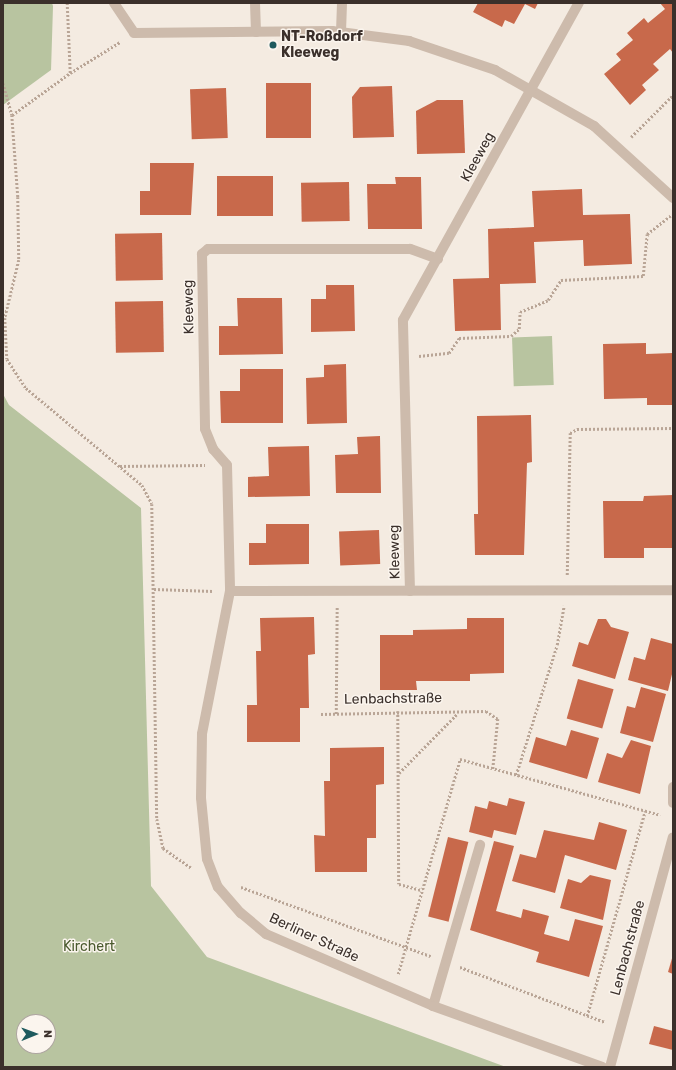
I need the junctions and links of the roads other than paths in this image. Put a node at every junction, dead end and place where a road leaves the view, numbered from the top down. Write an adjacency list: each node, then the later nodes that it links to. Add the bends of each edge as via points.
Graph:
1 (114, 3): 5 (street, via 134,34)
2 (255, 3): 5 (street)
3 (342, 3): 6 (street)
4 (579, 3): 7 (street, Kleeweg)
5 (256, 32): 6 (street)
6 (340, 32): 7 (street, via 409,41 495,70)
7 (531, 90): 8 (street, via 594,126); 9 (street, Kleeweg)
8 (673, 198)
9 (438, 259): 10 (street, Kleeweg, via 403,320); 12 (street, Kleeweg, via 410,249 204,251 205,429 213,449 227,464)
10 (410, 590): 11 (street); 12 (street)
11 (673, 590)
12 (230, 591): 17 (street, Berliner Straße, via 202,734 201,798 207,859 218,886 241,913 266,934)
13 (673, 787): 14 (street)
14 (673, 803)
15 (673, 837): 19 (street, Lenbachstraße)
16 (480, 845): 17 (street, via 449,963)
17 (434, 1006): 18 (street, Berliner Straße)
18 (602, 1067)
19 (610, 1067)

